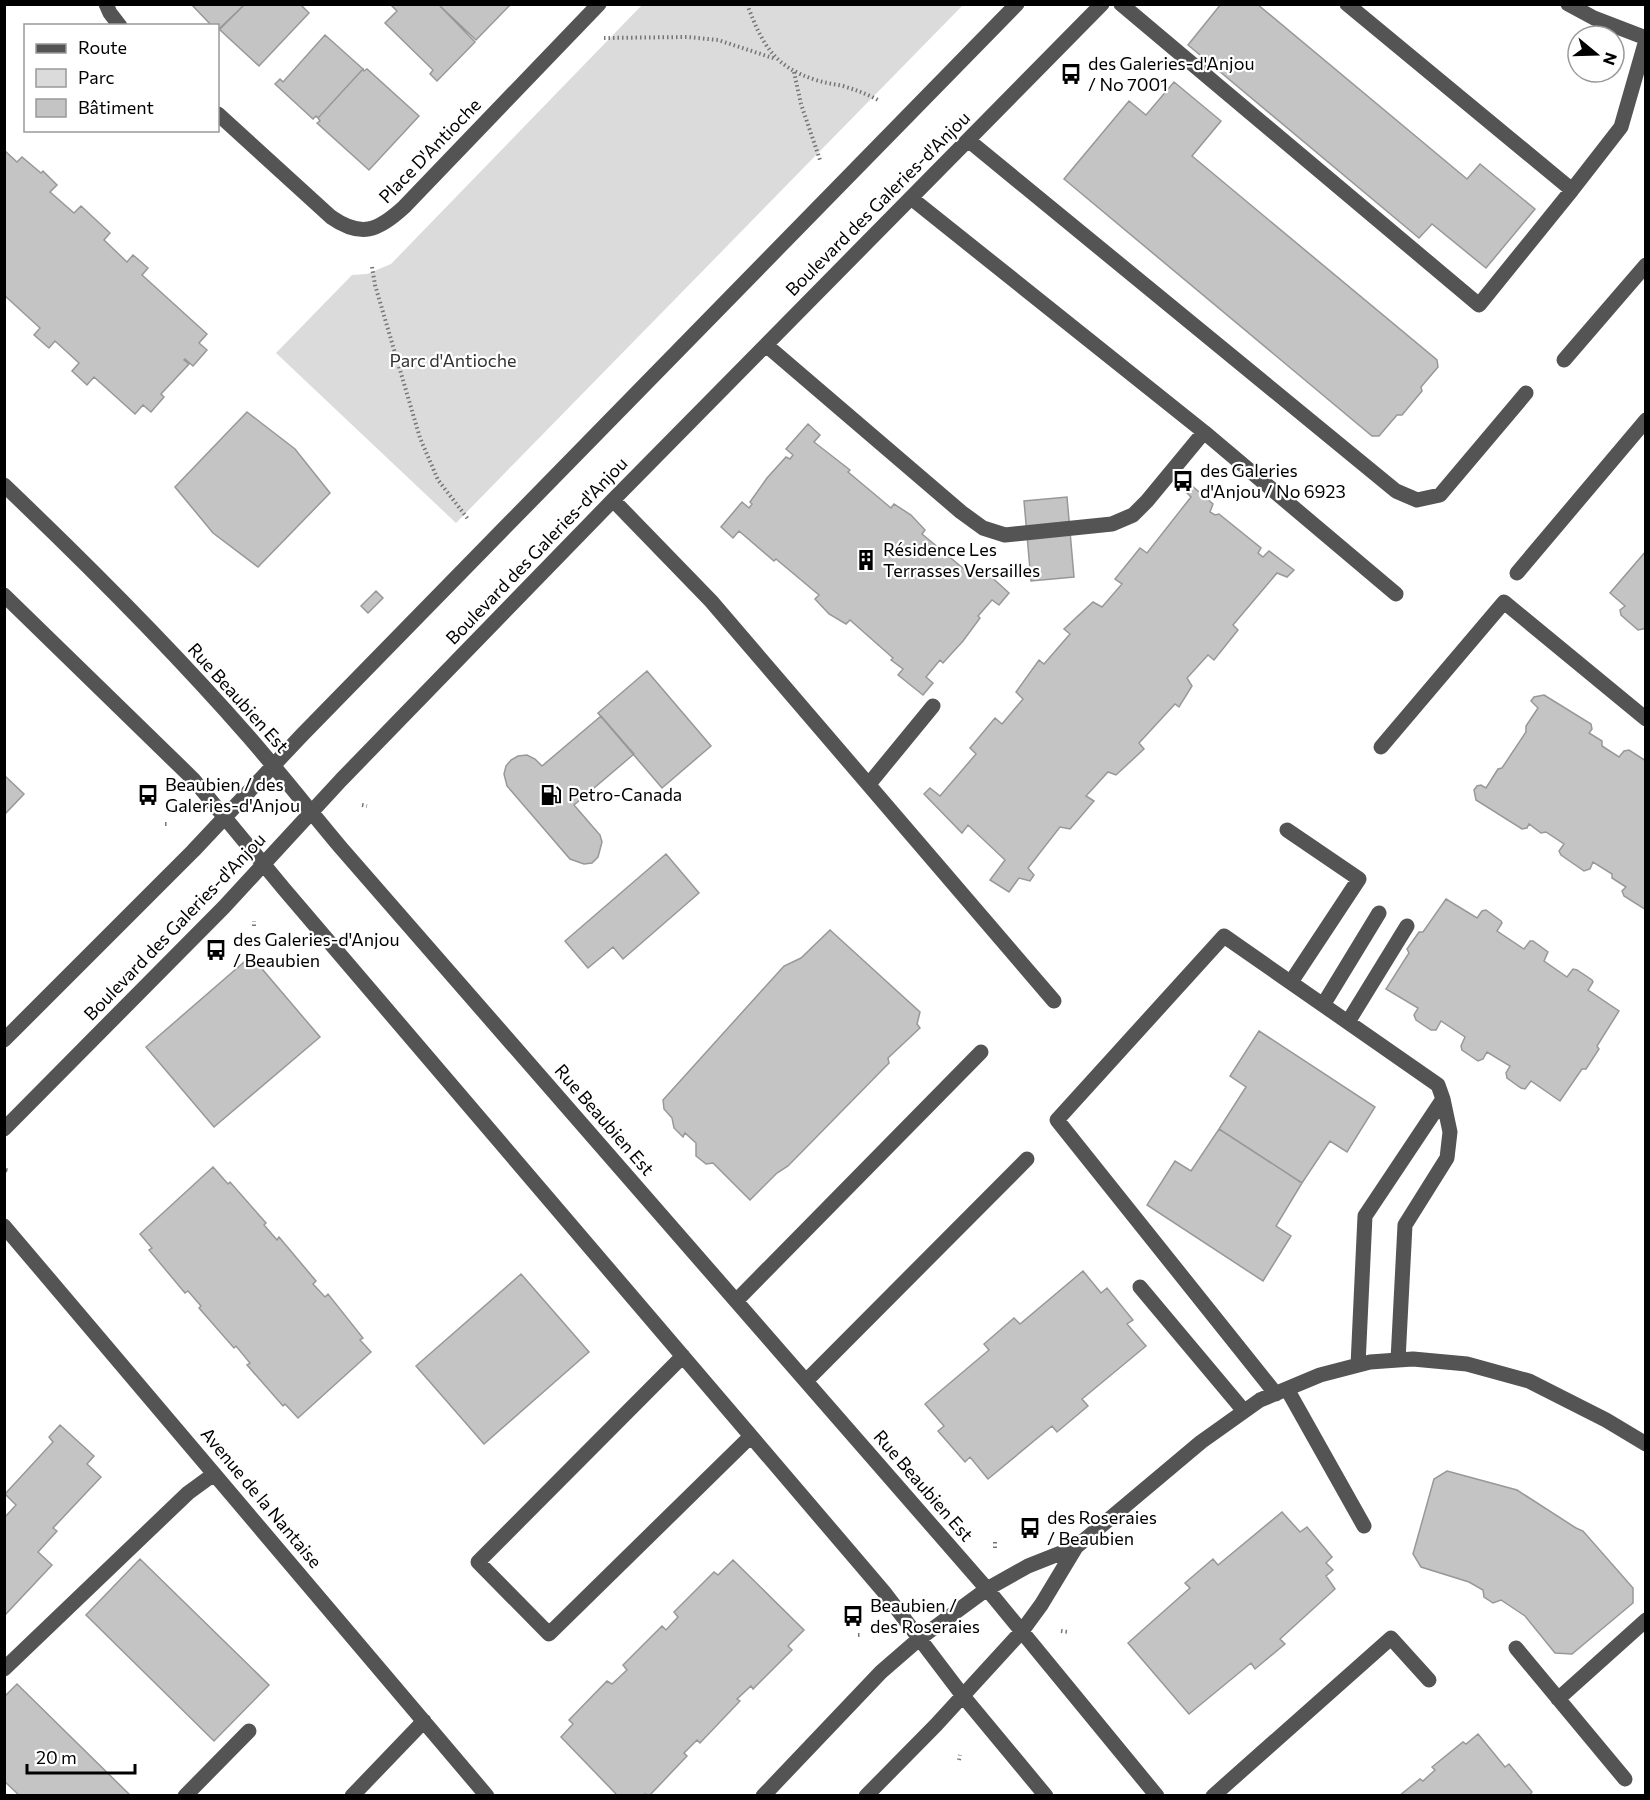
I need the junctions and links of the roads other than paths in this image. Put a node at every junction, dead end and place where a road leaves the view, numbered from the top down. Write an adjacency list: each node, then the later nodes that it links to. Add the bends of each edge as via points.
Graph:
1 (106, 4): 8 (street)
2 (599, 4): 10 (street, Place D'Antioche, via 404,207 380,226 356,230 344,226)
3 (1017, 4): 28 (street)
4 (1102, 4): 11 (street, Boulevard des Galeries-d'Anjou)
5 (1121, 4): 12 (street, via 1479,305)
6 (1347, 4): 12 (street)
7 (1568, 4): 9 (street)
8 (118, 24)
9 (1646, 39): 12 (street, via 1621,128)
10 (219, 115)
11 (968, 140): 13 (street, Boulevard des Galeries-d'Anjou); 17 (street, via 1396,490 1417,500 1440,495)
12 (1572, 190)
13 (911, 198): 15 (street, Boulevard des Galeries-d'Anjou); 19 (street)
14 (1646, 265): 16 (street)
15 (766, 345): 19 (street, via 961,512 983,528 1005,535 1112,524 1133,515); 21 (street, Boulevard des Galeries-d'Anjou)
16 (1564, 360)
17 (1526, 393)
18 (1646, 420): 22 (street)
19 (1204, 432): 23 (street)
20 (4, 485): 28 (street, Rue Beaubien Est, via 151,631)
21 (613, 500): 29 (street, via 711,601); 30 (street, Boulevard des Galeries-d'Anjou)
22 (1517, 573)
23 (1396, 594)
24 (4, 595): 31 (street, via 193,779)
25 (933, 706): 29 (street)
26 (1646, 719): 27 (street, via 1504,602)
27 (1381, 747)
28 (273, 766): 30 (street, Rue Beaubien Est); 31 (street)
29 (869, 784): 37 (street)
30 (311, 812): 33 (street, Boulevard des Galeries-d'Anjou); 47 (street, Rue Beaubien Est)
31 (225, 817): 33 (street); 40 (street)
32 (1287, 830): 36 (street, via 1359,879)
33 (263, 864): 43 (street, Boulevard des Galeries-d'Anjou); 48 (street)
34 (1379, 913): 38 (street)
35 (1407, 926): 39 (street)
36 (1291, 982): 38 (street); 52 (street, via 1224,936 1057,1120)
37 (1054, 1001)
38 (1323, 1005): 39 (street)
39 (1348, 1022): 42 (street, via 1438,1085)
40 (4, 1040)
41 (981, 1052): 47 (street)
42 (1443, 1099): 49 (street, via 1450,1132 1447,1158 1405,1225); 50 (street, via 1365,1216)
43 (4, 1129)
44 (1027, 1159): 51 (street)
45 (4, 1226): 56 (street, Avenue de la Nantaise)
46 (1140, 1287): 53 (street)
47 (736, 1301): 51 (street, Rue Beaubien Est)
48 (683, 1356): 54 (street); 54 (street, via 478,1562 549,1634)
49 (1398, 1360): 50 (street); 55 (street, via 1467,1364 1529,1382)
50 (1358, 1365): 52 (street)
51 (806, 1381): 59 (street, Rue Beaubien Est)
52 (1281, 1391): 53 (street); 57 (street)
53 (1244, 1411): 58 (street)
54 (751, 1436): 62 (street, via 884,1592)
55 (1646, 1444)
56 (214, 1474): 64 (street, via 188,1493); 68 (street, Avenue de la Nantaise)
57 (1364, 1526)
58 (1076, 1547): 59 (street, via 1028,1566); 61 (street)
59 (987, 1589): 61 (street, Rue Beaubien Est); 62 (street)
60 (1646, 1620): 67 (street)
61 (1022, 1631): 66 (street); 77 (street, Rue Beaubien Est)
62 (919, 1639): 66 (street); 75 (street)
63 (1516, 1648): 67 (street)
64 (4, 1669)
65 (1429, 1680): 78 (street, via 1391,1638)
66 (963, 1696): 71 (street); 76 (street)
67 (1558, 1699): 70 (street)
68 (424, 1721): 73 (street); 74 (street, Avenue de la Nantaise)
69 (249, 1731): 72 (street)
70 (1625, 1779)
71 (1037, 1792)
72 (186, 1796)
73 (352, 1796)
74 (487, 1796)
75 (763, 1796)
76 (866, 1796)
77 (1157, 1796)
78 (1213, 1796)

